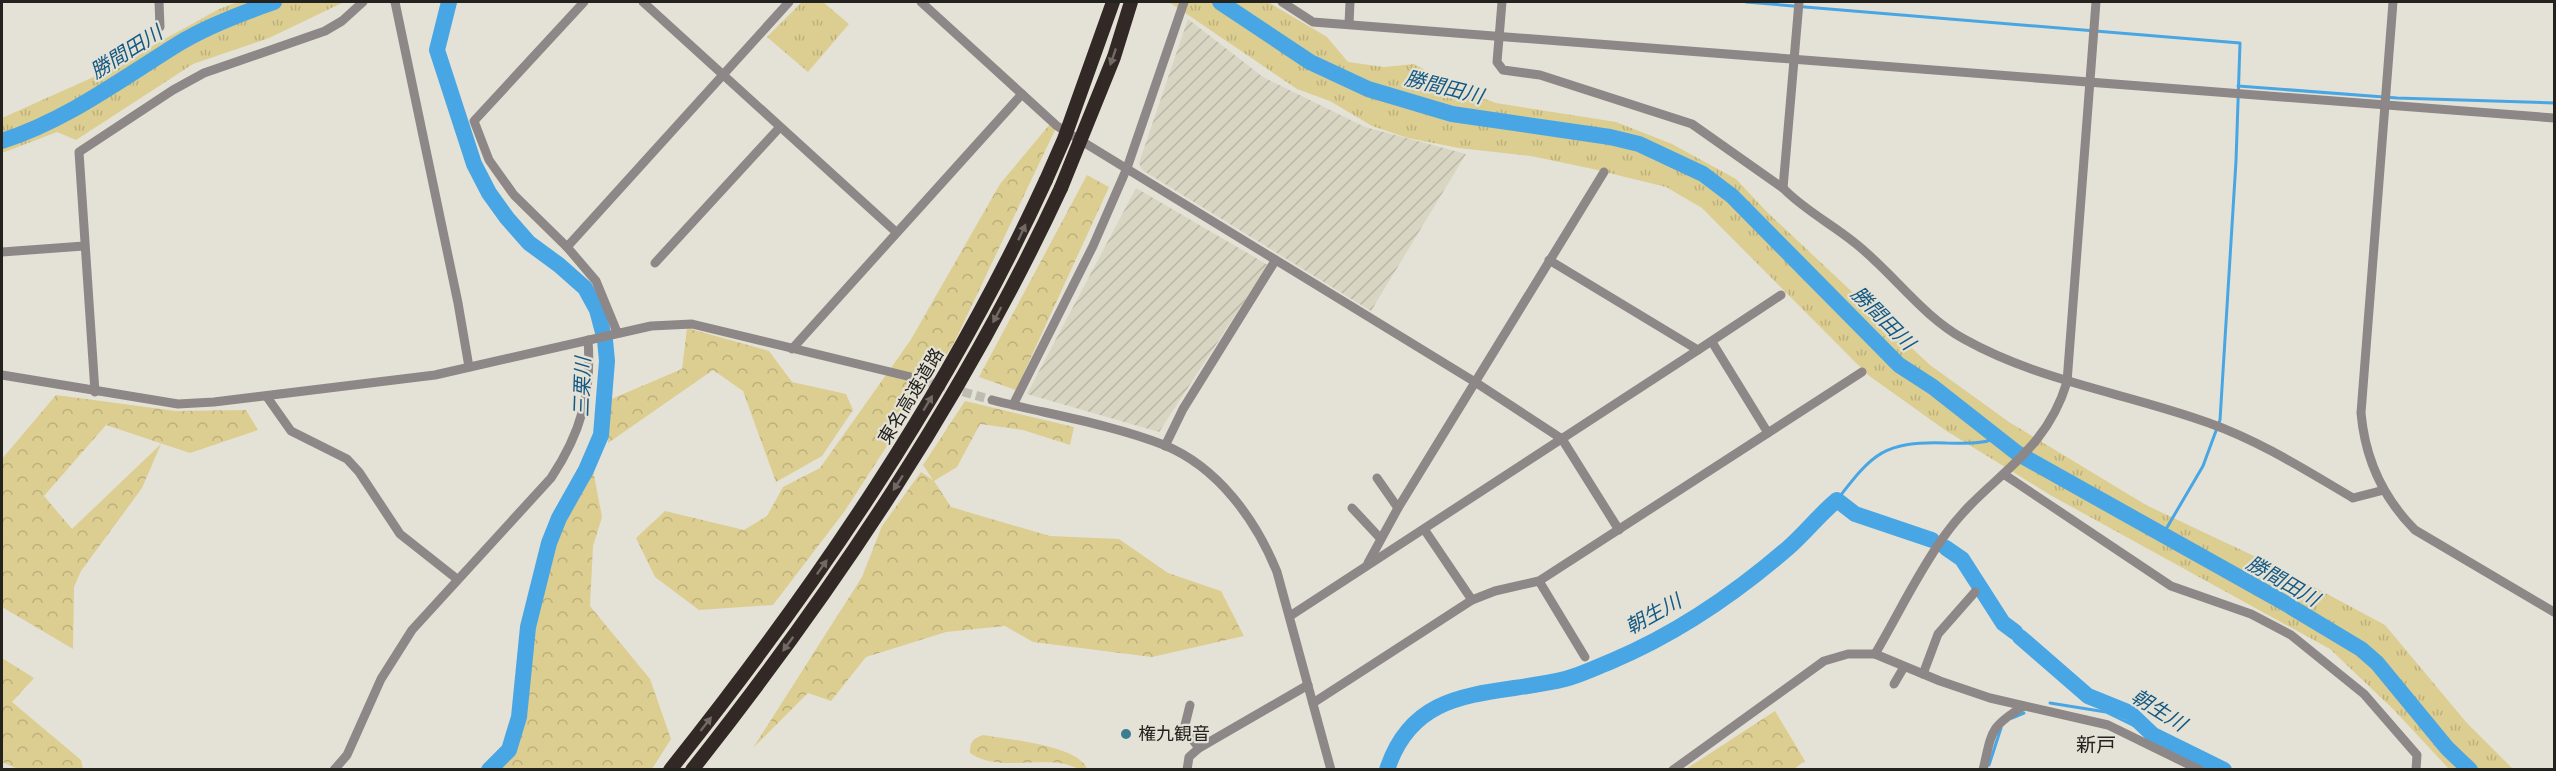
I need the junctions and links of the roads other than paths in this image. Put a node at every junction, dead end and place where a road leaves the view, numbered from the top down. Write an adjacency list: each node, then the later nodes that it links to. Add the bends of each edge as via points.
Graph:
1 (159, 2): 18 (street)
2 (363, 2): 31 (street, via 325,31 204,73 79,152)
3 (395, 2): 43 (street)
4 (584, 2): 32 (street, via 474,121 489,160 514,195)
5 (643, 2): 21 (street)
6 (789, 2): 21 (street)
7 (921, 2): 23 (street)
8 (1113, 2): 82 (highway, 東名高速道路, one-way to 8, bridge, via 776,631 870,497 970,332 1064,139)
9 (1131, 2): 83 (highway, 東名高速道路, one-way to 83, bridge, via 1114,57 1061,188 971,364 916,455 810,613)
10 (1184, 2): 27 (street)
11 (1282, 2): 17 (street, via 1313,22)
12 (1350, 2): 17 (street)
13 (1502, 2): 19 (street)
14 (1799, 2): 20 (street)
15 (2096, 2): 22 (street)
16 (2393, 2): 24 (street)
17 (1348, 24): 19 (street)
18 (160, 27)
19 (1499, 36): 20 (street); 29 (street, via 1497,62 1503,70 1540,75 1692,124)
20 (1795, 59): 22 (street); 29 (street)
21 (723, 75): 26 (street); 32 (street)
22 (2091, 81): 24 (street); 48 (street)
23 (1022, 94): 27 (street, via 1057,126); 30 (street)
24 (2384, 104): 25 (street); 58 (street, via 2361,414 2371,462)
25 (2554, 118)
26 (780, 127): 30 (street); 36 (street)
27 (1127, 168): 35 (street); 52 (street, via 1093,246)
28 (1604, 172): 34 (street)
29 (1784, 188): 48 (street, via 1856,244 1962,339)
30 (896, 232): 41 (street)
31 (84, 246): 33 (street); 49 (street)
32 (567, 246): 38 (street, via 596,281)
33 (2, 252)
34 (1549, 260): 42 (street); 47 (street)
35 (1275, 261): 47 (street); 55 (street, via 1183,409)
36 (655, 263)
37 (1781, 295): 40 (street)
38 (617, 332): 39 (street); 41 (street, via 692,324)
39 (588, 340): 43 (street); 65 (street, via 590,367 585,411 565,456 551,478)
40 (1712, 342): 42 (street); 53 (street)
41 (792, 349): 46 (street)
42 (1698, 350): 54 (street)
43 (469, 367): 50 (street)
44 (1862, 372): 53 (street)
45 (2, 375): 49 (street)
46 (911, 377)
47 (1475, 382): 54 (street); 60 (street)
48 (2067, 382): 56 (street, via 2060,407 2041,436); 58 (street, via 2208,422 2257,444 2353,498)
49 (94, 392): 50 (street, via 178,404)
50 (267, 397): 65 (street, via 291,431 347,459 400,534)
51 (992, 400): 52 (street)
52 (1013, 405): 55 (street)
53 (1768, 433): 62 (street)
54 (1562, 440): 61 (street); 62 (street)
55 (1166, 446): 70 (street, via 1212,476 1252,521 1266,543)
56 (2005, 475): 71 (street, via 1946,533); 89 (street, via 2171,586 2251,614 2291,635 2382,712 2417,755)
57 (1377, 478): 60 (street)
58 (2384, 490): 69 (street, via 2415,530)
59 (1352, 508): 63 (street)
60 (1398, 508): 63 (street)
61 (1424, 529): 64 (street); 68 (street)
62 (1619, 530): 66 (street)
63 (1380, 538): 64 (street)
64 (1367, 565): 70 (street)
65 (457, 579): 81 (street, via 406,640 381,679 347,755)
66 (1539, 581): 68 (street); 72 (street)
67 (1975, 592): 74 (street, via 1938,633)
68 (1472, 600): 77 (street)
69 (2554, 612)
70 (1290, 616): 76 (street)
71 (1875, 654): 73 (street); 86 (street, via 1848,654 1824,661)
72 (1585, 657)
73 (1904, 667): 74 (street); 75 (street)
74 (1923, 674): 79 (street)
75 (1894, 684)
76 (1308, 685): 77 (street); 80 (street)
77 (1313, 704): 85 (street)
78 (1190, 705): 80 (street, via 1184,729)
79 (2024, 706): 87 (street, via 1999,721); 88 (street, via 2108,725)
80 (1200, 748): 84 (street, via 1189,757)
81 (334, 770)
82 (670, 770)
83 (692, 770)
84 (1187, 770)
85 (1331, 770)
86 (1673, 770)
87 (1983, 770)
88 (2200, 770)
89 (2416, 770)

